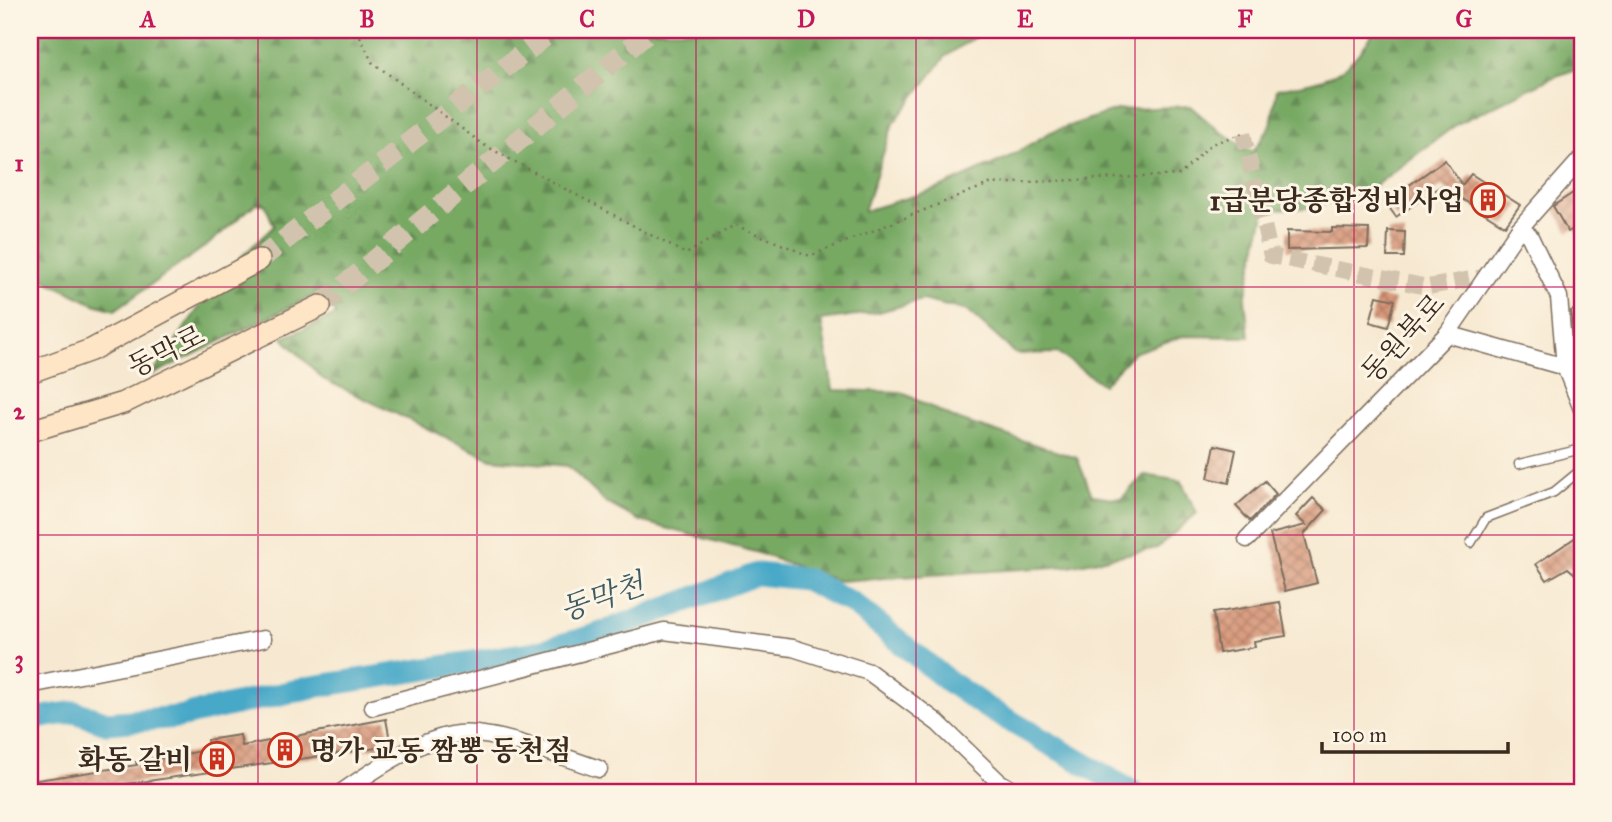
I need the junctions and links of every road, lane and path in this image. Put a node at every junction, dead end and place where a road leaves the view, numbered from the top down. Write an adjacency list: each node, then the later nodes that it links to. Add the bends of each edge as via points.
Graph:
1 (357, 30): 2 (path, via 372,62 484,145 686,254 735,225 810,256 989,184 1180,175 1211,144)
2 (1244, 133)
3 (1582, 158): 4 (street, 동원북로)
4 (1520, 229): 7 (street, 동원북로); 9 (street, via 1529,235 1559,297)
5 (259, 260): 10 (main road, 동막로, via 91,350)
6 (320, 306): 12 (main road, 동막로, via 123,403)
7 (1447, 334): 9 (street); 16 (street, 동원북로)
8 (1582, 365): 9 (street)
9 (1565, 368): 11 (street)
10 (30, 372)
11 (1582, 409)
12 (30, 431)
13 (1582, 449): 14 (lane)
14 (1519, 464)
15 (1582, 469): 17 (lane, via 1554,492 1486,518)
16 (1247, 540)
17 (1471, 543)
18 (263, 639): 19 (street)
19 (30, 685)
20 (373, 707): 23 (street, via 664,631 793,648 869,672 938,723 999,782)
21 (600, 769): 22 (street, via 519,743 459,734 416,747)
22 (342, 792)
23 (1016, 792)

